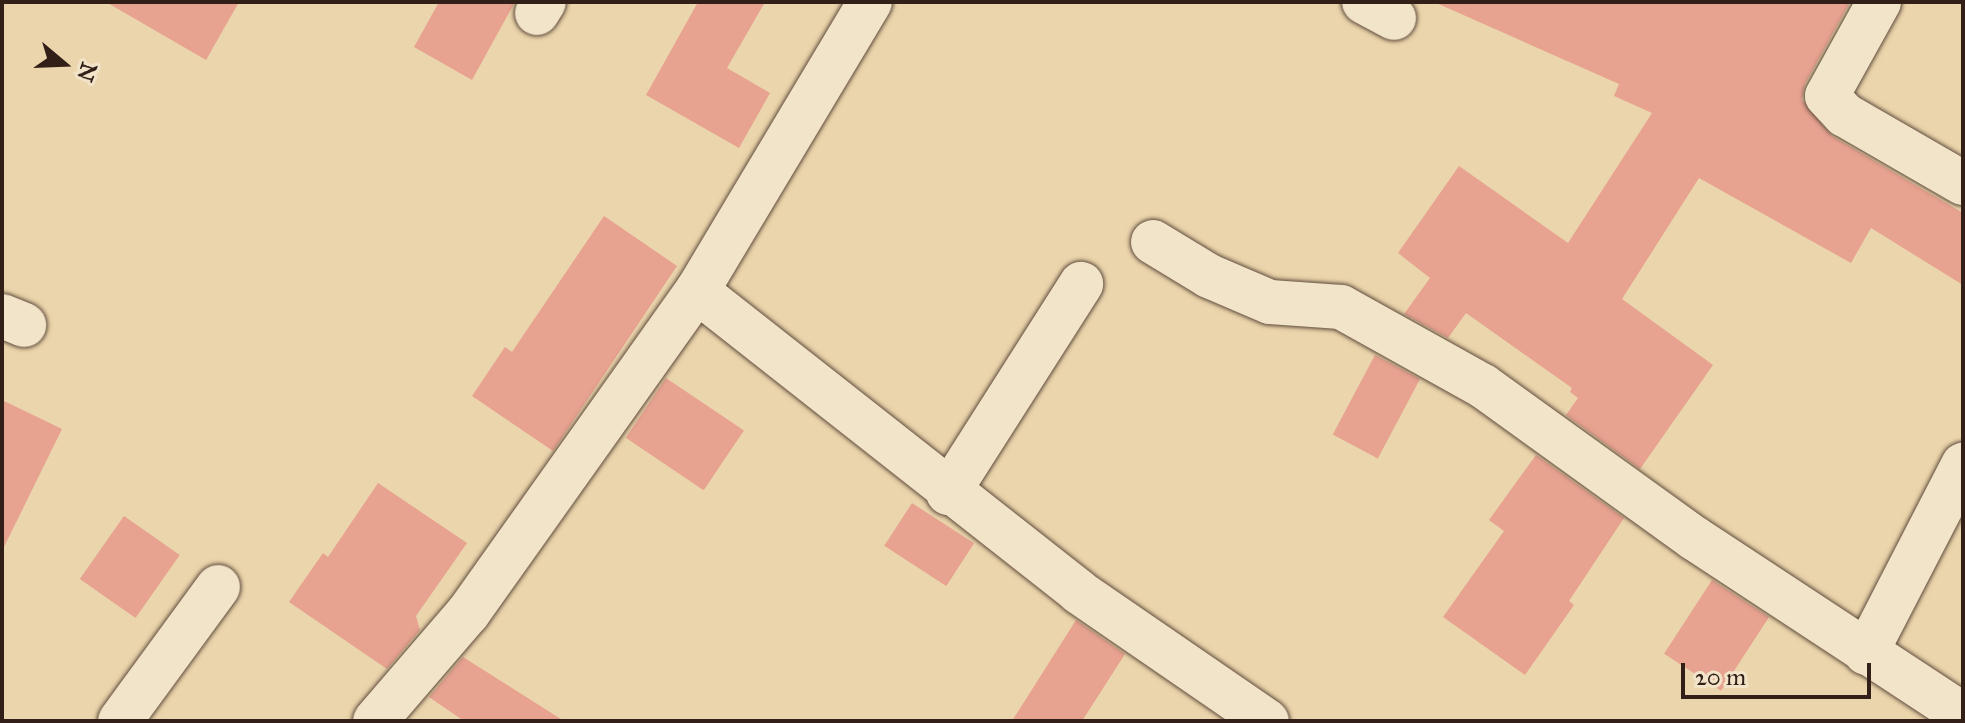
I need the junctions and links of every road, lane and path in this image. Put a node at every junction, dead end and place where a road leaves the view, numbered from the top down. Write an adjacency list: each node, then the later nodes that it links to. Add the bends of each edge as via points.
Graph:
1 (870, 2): 6 (street)
2 (1879, 2): 3 (street, via 1827,96 1845,115)
3 (1963, 183)
4 (1153, 242): 10 (street, via 1209,276 1270,302 1341,307 1483,386 1694,538)
5 (1081, 284): 8 (street)
6 (697, 291): 8 (street); 13 (street, via 468,613)
7 (1963, 465): 10 (street)
8 (948, 493): 14 (street, via 1079,592)
9 (218, 587): 12 (street)
10 (1866, 653): 11 (street)
11 (1963, 715)
12 (137, 716)
13 (375, 721)
14 (1267, 721)

